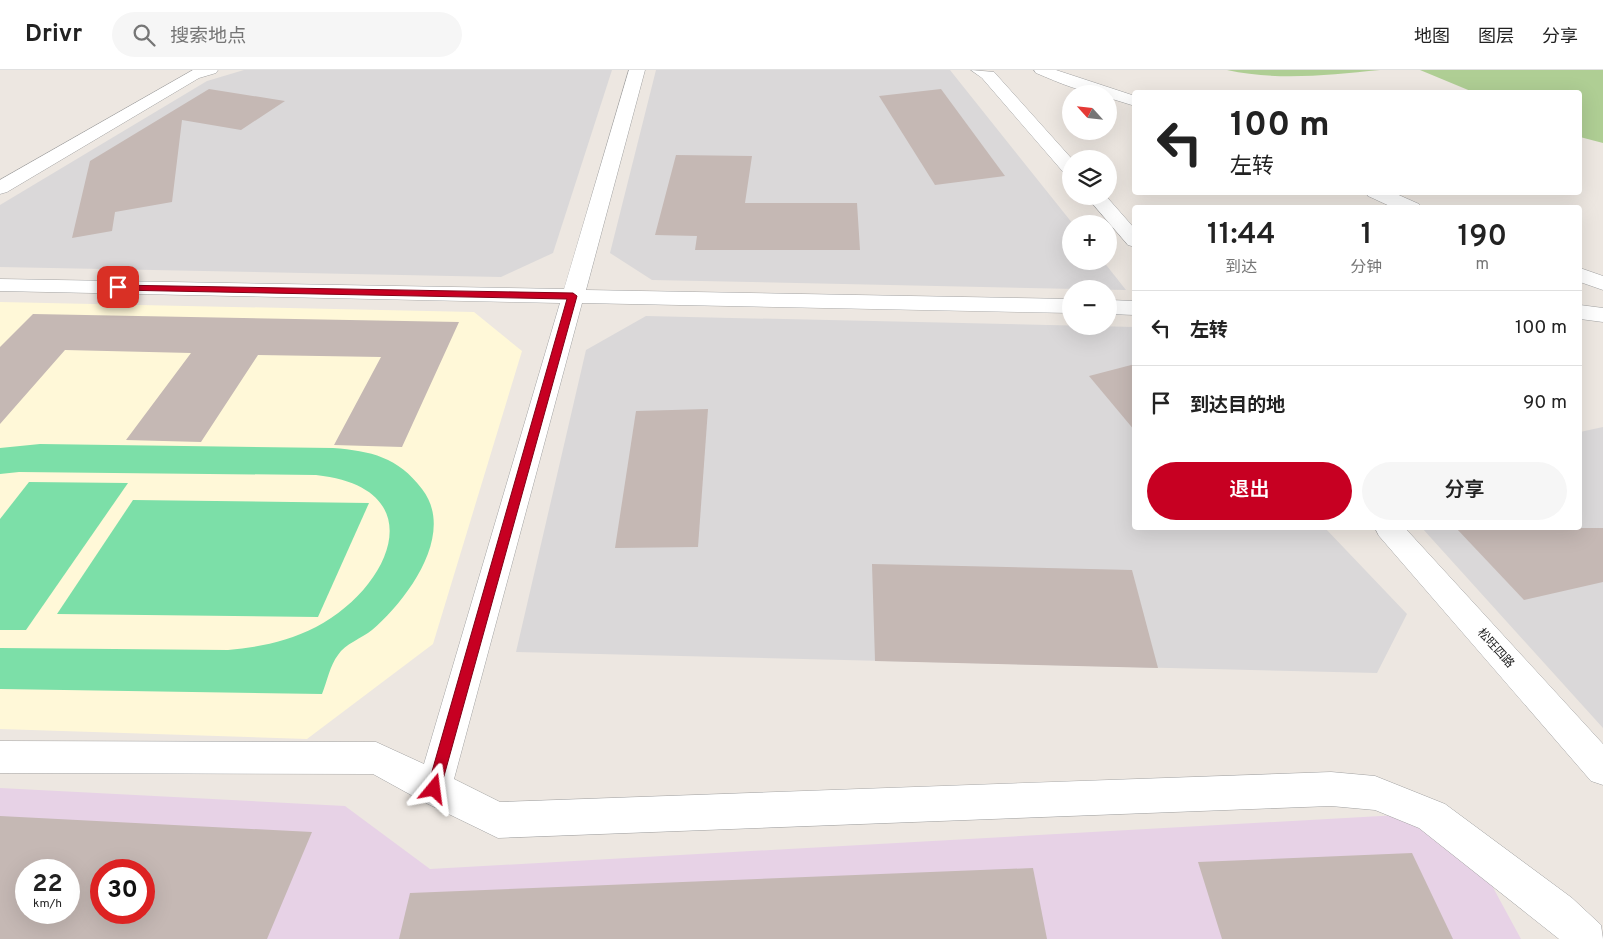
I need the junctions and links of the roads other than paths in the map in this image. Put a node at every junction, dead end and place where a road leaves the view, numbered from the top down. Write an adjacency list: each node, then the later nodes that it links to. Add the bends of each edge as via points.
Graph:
1 (210, 70): 7 (street, via 193,75)
2 (637, 70): 15 (street)
3 (979, 70): 6 (street, via 988,75)
4 (1042, 70): 5 (street, via 1068,82)
5 (1132, 99)
6 (1062, 159)
7 (0, 188)
8 (1382, 195): 10 (street)
9 (1104, 205): 11 (street)
10 (1405, 205)
11 (1132, 238)
12 (1582, 275): 13 (street)
13 (1603, 284)
14 (0, 285): 15 (street)
15 (573, 296): 16 (street); 24 (street)
16 (1062, 306)
17 (1117, 307): 18 (street)
18 (1132, 308)
19 (1582, 312): 20 (street)
20 (1603, 315)
21 (1391, 530): 23 (street, 松旺四路)
22 (0, 756): 24 (street, via 376,758)
23 (1603, 769)
24 (434, 789): 25 (street, via 498,820 1331,789 1375,793 1432,816 1558,912)
25 (1587, 939)

